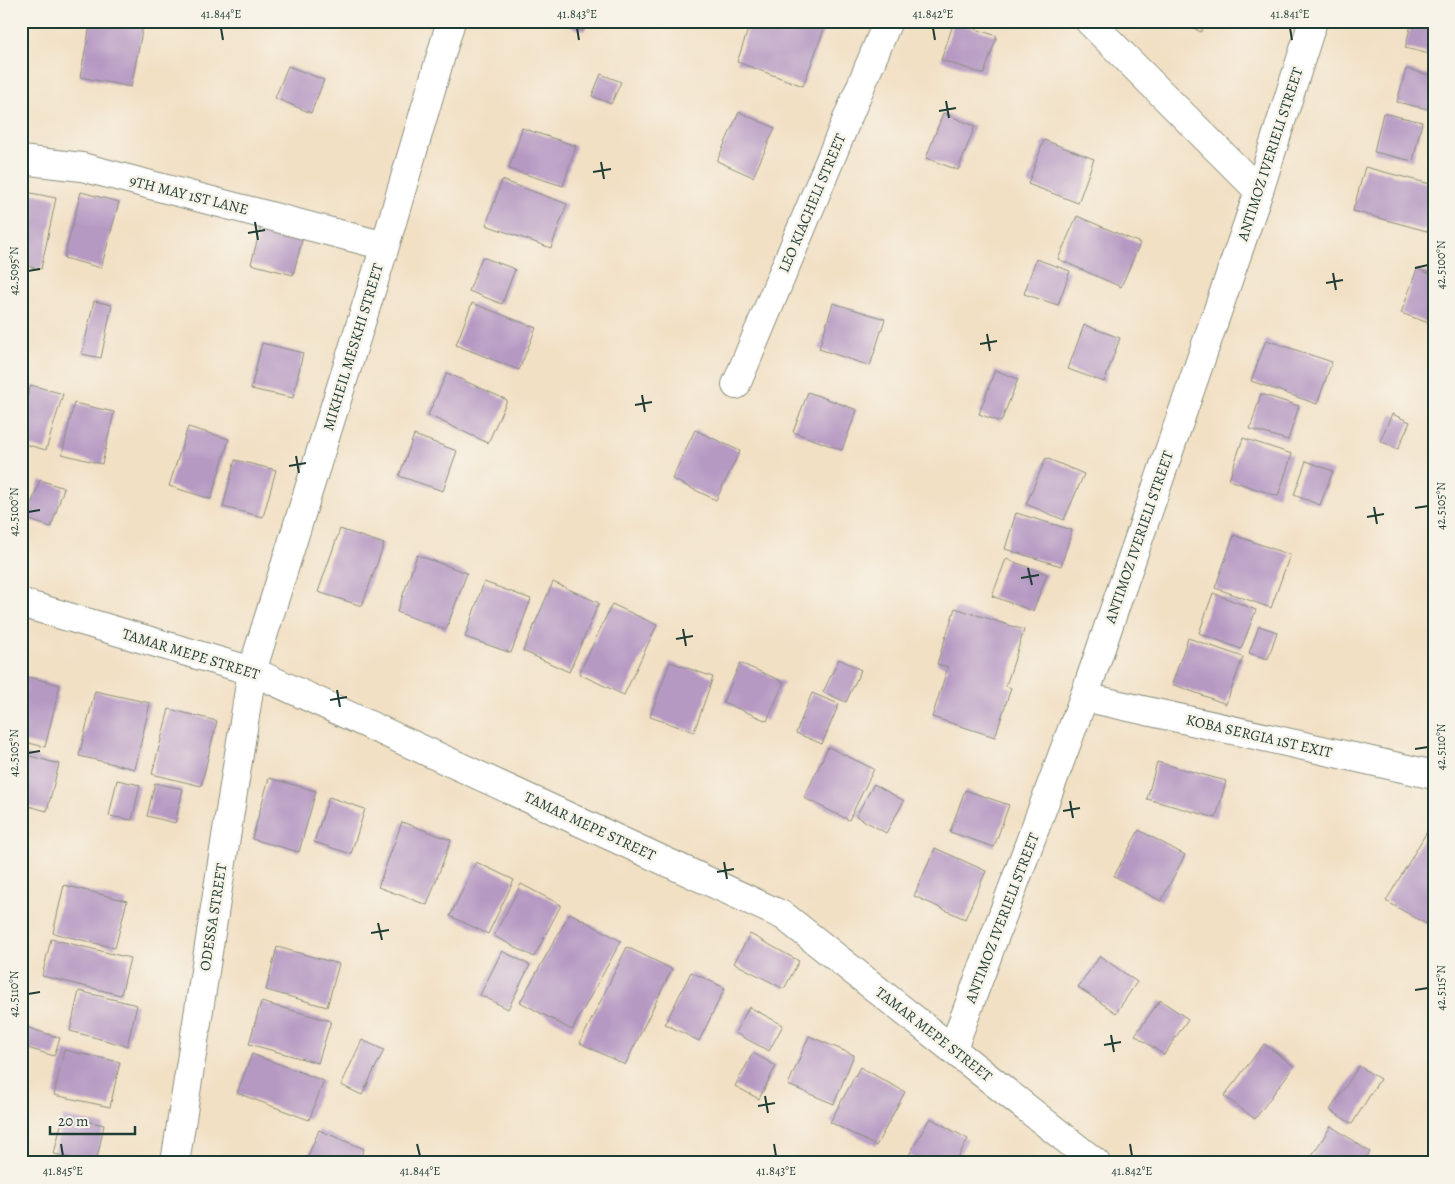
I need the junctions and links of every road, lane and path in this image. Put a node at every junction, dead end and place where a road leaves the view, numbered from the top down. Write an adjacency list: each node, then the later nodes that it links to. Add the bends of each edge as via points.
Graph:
1 (451, 21): 7 (street, MIKHEIL MESKHI STREET)
2 (888, 21): 8 (street, LEO KIACHELI STREET)
3 (1089, 21): 6 (street)
4 (1313, 21): 6 (street, ANTIMOZ IVERIELI STREET)
5 (21, 160): 7 (street, 9TH MAY 1ST LANE, via 82,168)
6 (1259, 191): 11 (street, ANTIMOZ IVERIELI STREET)
7 (385, 246): 10 (street, MIKHEIL MESKHI STREET)
8 (736, 386)
9 (21, 603): 10 (street, TAMAR MEPE STREET)
10 (252, 671): 13 (street, TAMAR MEPE STREET, via 784,916); 14 (street, ODESSA STREET)
11 (1084, 697): 12 (street, KOBA SERGIA 1ST EXIT); 13 (street, ANTIMOZ IVERIELI STREET)
12 (1434, 775)
13 (953, 1048): 15 (street, TAMAR MEPE STREET)
14 (175, 1163)
15 (1096, 1163)

